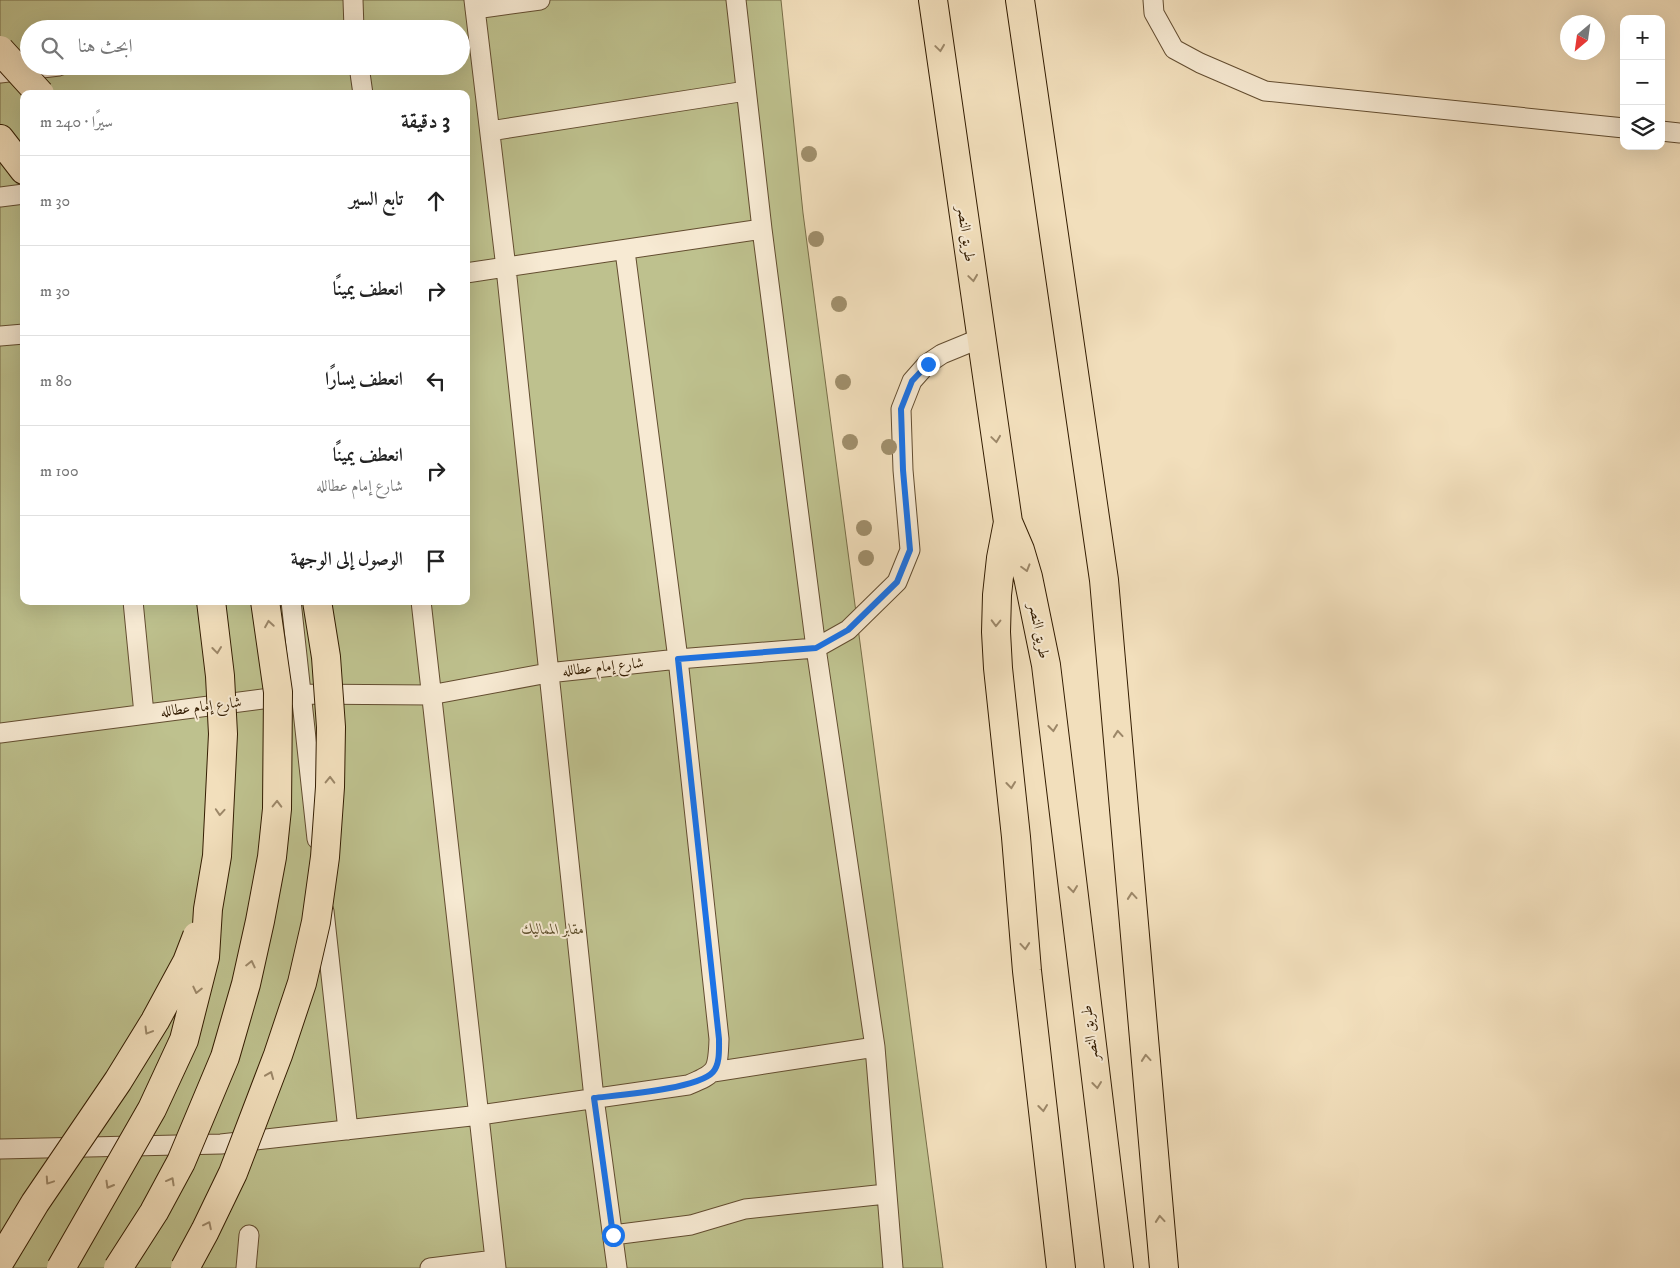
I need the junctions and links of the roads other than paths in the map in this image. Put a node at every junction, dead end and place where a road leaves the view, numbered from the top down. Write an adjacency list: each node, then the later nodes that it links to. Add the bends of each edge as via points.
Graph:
1 (353, 0): 8 (lane)
2 (540, 0): 7 (lane)
3 (736, 0): 17 (lane)
4 (933, 0): 32 (highway, طريق النصر, one-way to 32)
5 (1020, 0): 68 (highway, one-way to 5, via 1104,580)
6 (1153, 0): 18 (lane, via 1154,13 1174,49 1265,90)
7 (475, 4): 19 (lane)
8 (352, 20)
9 (0, 50): 11 (highway, bridge)
10 (20, 71): 12 (lane)
11 (20, 72)
12 (0, 73)
13 (23, 75): 15 (highway, bridge)
14 (361, 75): 16 (lane)
15 (36, 90)
16 (363, 90)
17 (746, 91): 19 (lane); 26 (lane)
18 (1620, 128)
19 (490, 131): 28 (lane)
20 (1665, 131): 21 (lane)
21 (1680, 133)
22 (0, 138): 23 (highway)
23 (20, 165)
24 (20, 194): 25 (lane)
25 (0, 197)
26 (762, 230): 27 (lane); 40 (lane)
27 (625, 250): 28 (lane); 41 (lane)
28 (506, 268): 29 (lane); 42 (lane)
29 (470, 272)
30 (20, 334): 31 (lane)
31 (0, 336)
32 (981, 338): 33 (highway, طريق النصر, one-way to 33); 40 (lane, شارع إمام عطالله, via 942,354 912,381 901,409 910,550 897,582 875,606 848,630)
33 (1008, 522): 66 (highway, one-way to 66, via 997,595 998,668 1027,971); 67 (highway, طريق النصر, one-way to 67, via 1028,577 1046,664)
34 (132, 605): 45 (lane)
35 (211, 605): 47 (highway, one-way to 47, bridge, via 224,734 217,856)
36 (267, 605): 60 (highway, one-way to 36, bridge, via 182,1162 225,1057 246,984 272,857 277,809 278,692)
37 (291, 605): 43 (lane)
38 (318, 605): 61 (highway, one-way to 38, bridge, via 233,1173 278,1055 302,983 316,922 325,857 331,727 326,656)
39 (421, 605): 44 (lane)
40 (816, 648): 41 (lane, شارع إمام عطالله); 48 (lane)
41 (678, 659): 42 (lane, شارع إمام عطالله); 49 (lane, via 719,1039 718,1061)
42 (548, 673): 44 (lane, شارع إمام عطالله); 50 (lane)
43 (302, 694): 44 (lane, شارع إمام عطالله); 45 (lane, شارع إمام عطالله); 52 (lane)
44 (430, 695): 51 (lane)
45 (144, 714): 46 (lane, شارع إمام عطالله)
46 (0, 733)
47 (208, 909): 57 (highway, one-way to 57, bridge, via 187,962 155,1021); 59 (highway, one-way to 59, bridge, via 205,956 184,1040 152,1109)
48 (875, 1047): 49 (lane); 54 (lane)
49 (713, 1072): 50 (lane, via 688,1085)
50 (594, 1098): 51 (lane); 56 (lane)
51 (480, 1115): 52 (lane); 58 (lane)
52 (348, 1130): 53 (lane, via 221,1144)
53 (0, 1149)
54 (886, 1194): 56 (lane, via 745,1209 691,1225); 65 (lane)
55 (249, 1235): 62 (lane)
56 (613, 1235): 64 (lane)
57 (0, 1261)
58 (496, 1264): 63 (lane)
59 (61, 1268)
60 (118, 1268)
61 (185, 1268)
62 (246, 1268)
63 (430, 1268)
64 (617, 1268)
65 (893, 1268)
66 (1061, 1268)
67 (1119, 1268)
68 (1164, 1268)

